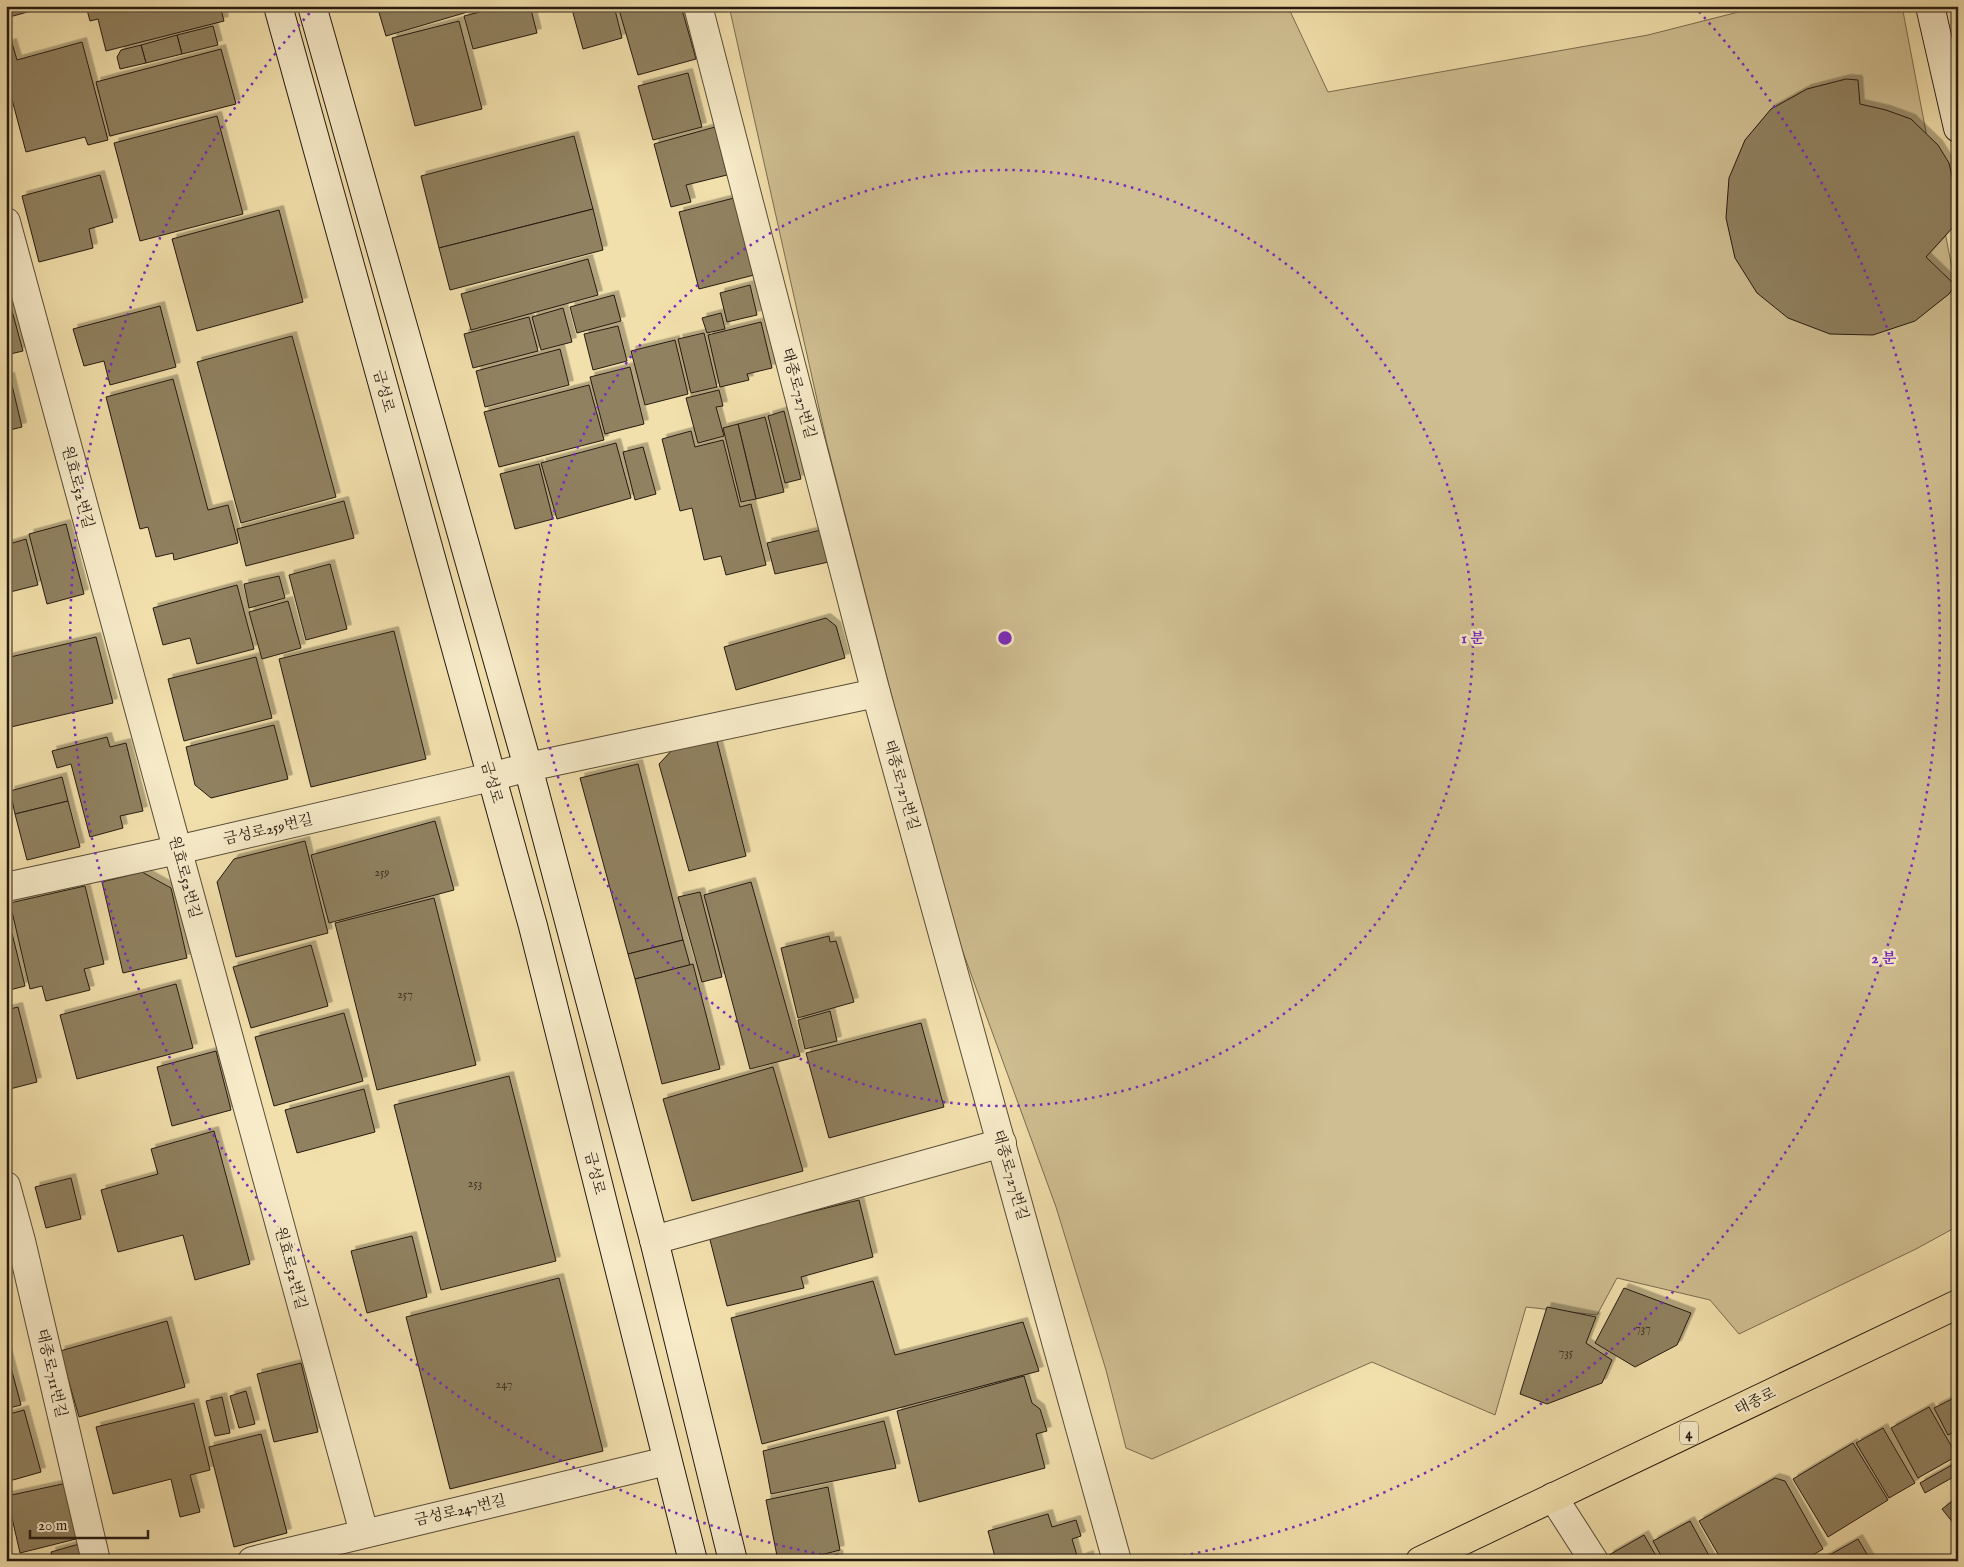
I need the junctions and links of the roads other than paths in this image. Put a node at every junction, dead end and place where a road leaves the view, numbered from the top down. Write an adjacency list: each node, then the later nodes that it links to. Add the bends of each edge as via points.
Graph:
1 (278, 6): 9 (street, 금성로)
2 (312, 6): 8 (street)
3 (698, 6): 7 (street, 태종로727번길)
4 (1930, 6): 5 (street)
5 (1958, 128)
6 (6, 222): 10 (street, 원효로52번길)
7 (876, 693): 8 (street); 12 (street, 태종로727번길, via 964,987)
8 (528, 767): 9 (street, 금성로259번길); 14 (street)
9 (491, 777): 10 (street, 금성로259번길); 17 (street, 금성로, via 534,926)
10 (177, 850): 11 (street, 금성로259번길); 19 (street, 원효로52번길)
11 (6, 887)
12 (1002, 1143): 14 (street); 24 (street, 태종로727번길)
13 (6, 1186): 15 (street, 태종로711번길)
14 (654, 1240): 23 (street)
15 (14, 1242): 20 (street, 태종로711번길)
16 (1958, 1304): 18 (main road, 태종로 / 4)
17 (668, 1461): 19 (street, 금성로247번길); 22 (street, 금성로)
18 (1553, 1497): 25 (main road, 태종로 / 4); 26 (street)
19 (364, 1533): 21 (street, 금성로247번길)
20 (96, 1561)
21 (252, 1561)
22 (692, 1561)
23 (733, 1561)
24 (1118, 1561)
25 (1420, 1561)
26 (1594, 1561)

